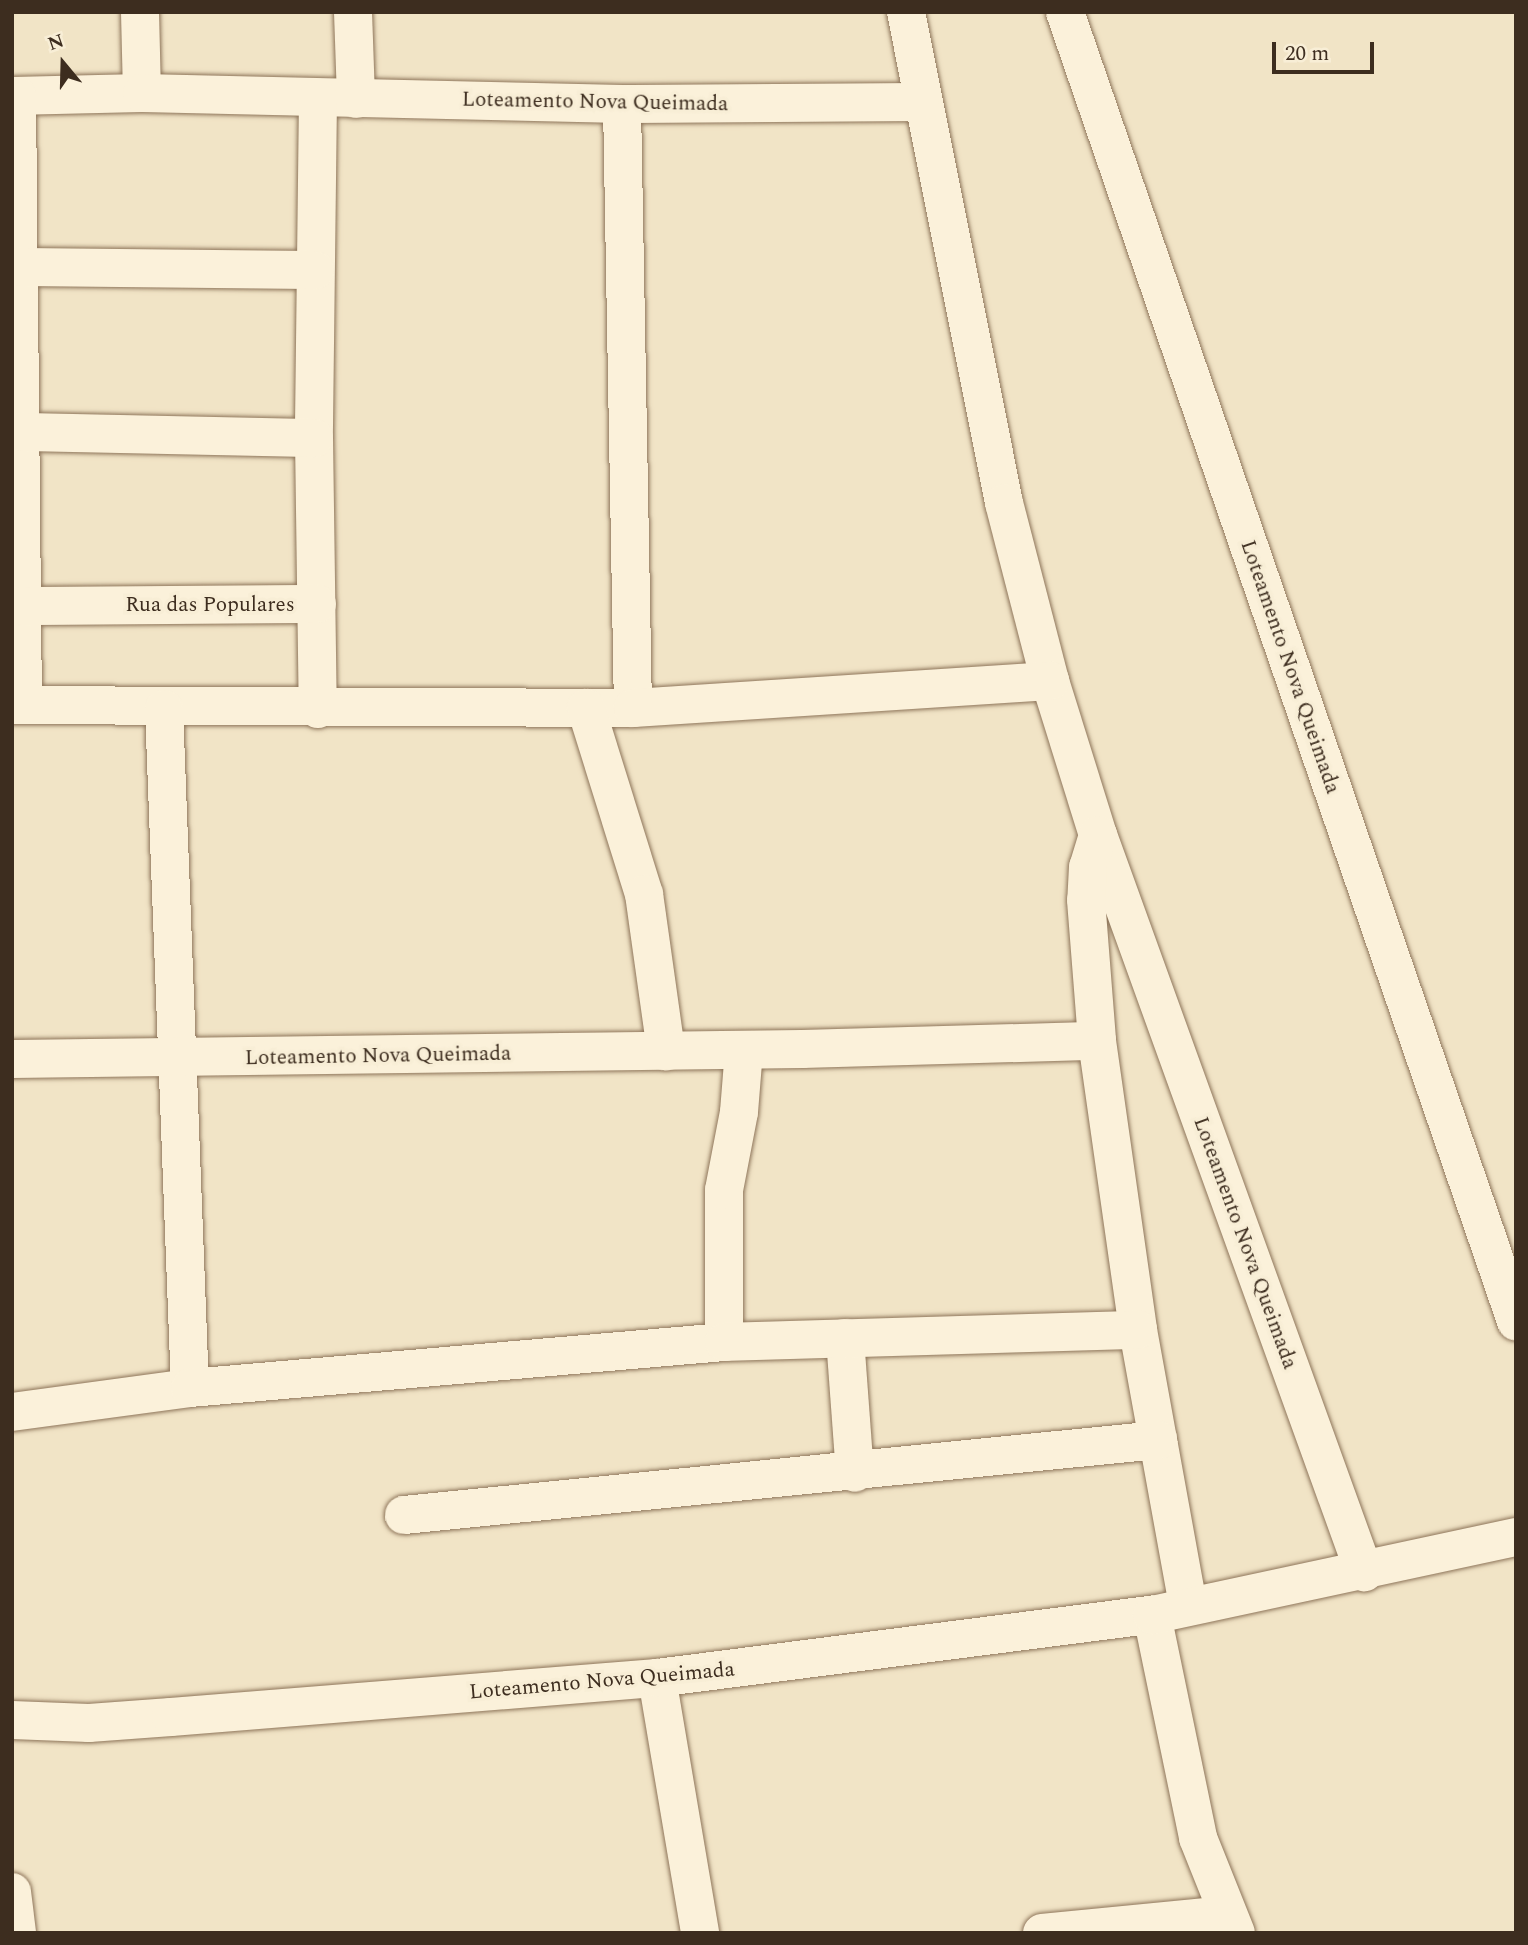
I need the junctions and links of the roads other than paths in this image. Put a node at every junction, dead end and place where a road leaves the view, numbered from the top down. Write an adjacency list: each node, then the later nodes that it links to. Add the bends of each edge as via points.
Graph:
1 (140, 12): 5 (street)
2 (354, 12): 8 (street)
3 (906, 12): 9 (street, Loteamento Nova Queimada)
4 (1065, 12): 29 (street, Loteamento Nova Queimada)
5 (142, 93): 6 (street); 7 (street)
6 (14, 96): 11 (street)
7 (317, 99): 8 (street); 12 (street, Rua das Populares)
8 (356, 99): 10 (street, Loteamento Nova Queimada)
9 (920, 102): 10 (street, Loteamento Nova Queimada); 17 (street, Loteamento Nova Queimada, via 1004,503)
10 (622, 104): 20 (street)
11 (19, 268): 12 (street); 13 (street)
12 (316, 270): 14 (street, Rua das Populares)
13 (18, 415): 14 (street); 16 (street)
14 (314, 438): 15 (street, Rua das Populares)
15 (317, 604): 16 (street, Rua das Populares); 22 (street)
16 (21, 606): 18 (street)
17 (1050, 681): 20 (street); 23 (street, Loteamento Nova Queimada)
18 (18, 705): 21 (street)
19 (586, 708): 20 (street); 22 (street); 26 (street, via 643,894)
20 (633, 708)
21 (164, 709): 22 (street); 28 (street)
22 (318, 709)
23 (1098, 835): 24 (street, via 1088,867 1086,900); 39 (street, Loteamento Nova Queimada)
24 (1097, 1041): 25 (street, Loteamento Nova Queimada); 30 (street)
25 (744, 1050): 26 (street, Loteamento Nova Queimada); 32 (street, via 739,1112 724,1190)
26 (666, 1051): 28 (street, Loteamento Nova Queimada)
27 (12, 1059): 28 (street, Loteamento Nova Queimada)
28 (178, 1060): 33 (street)
29 (1516, 1321)
30 (1138, 1330): 31 (street); 35 (street)
31 (845, 1338): 32 (street); 36 (street)
32 (724, 1342): 33 (street)
33 (190, 1388): 34 (street)
34 (12, 1412)
35 (1158, 1440): 36 (street); 40 (street)
36 (855, 1473): 37 (street)
37 (404, 1515)
38 (1516, 1536): 39 (street, Loteamento Nova Queimada)
39 (1364, 1572): 40 (street, Loteamento Nova Queimada)
40 (1170, 1610): 41 (street, Loteamento Nova Queimada); 44 (street, via 1198,1838)
41 (657, 1678): 42 (street, Loteamento Nova Queimada, via 89,1723); 46 (street)
42 (12, 1720)
43 (12, 1892): 45 (street)
44 (1231, 1924): 47 (street)
45 (17, 1933)
46 (700, 1933)
47 (1042, 1933)

